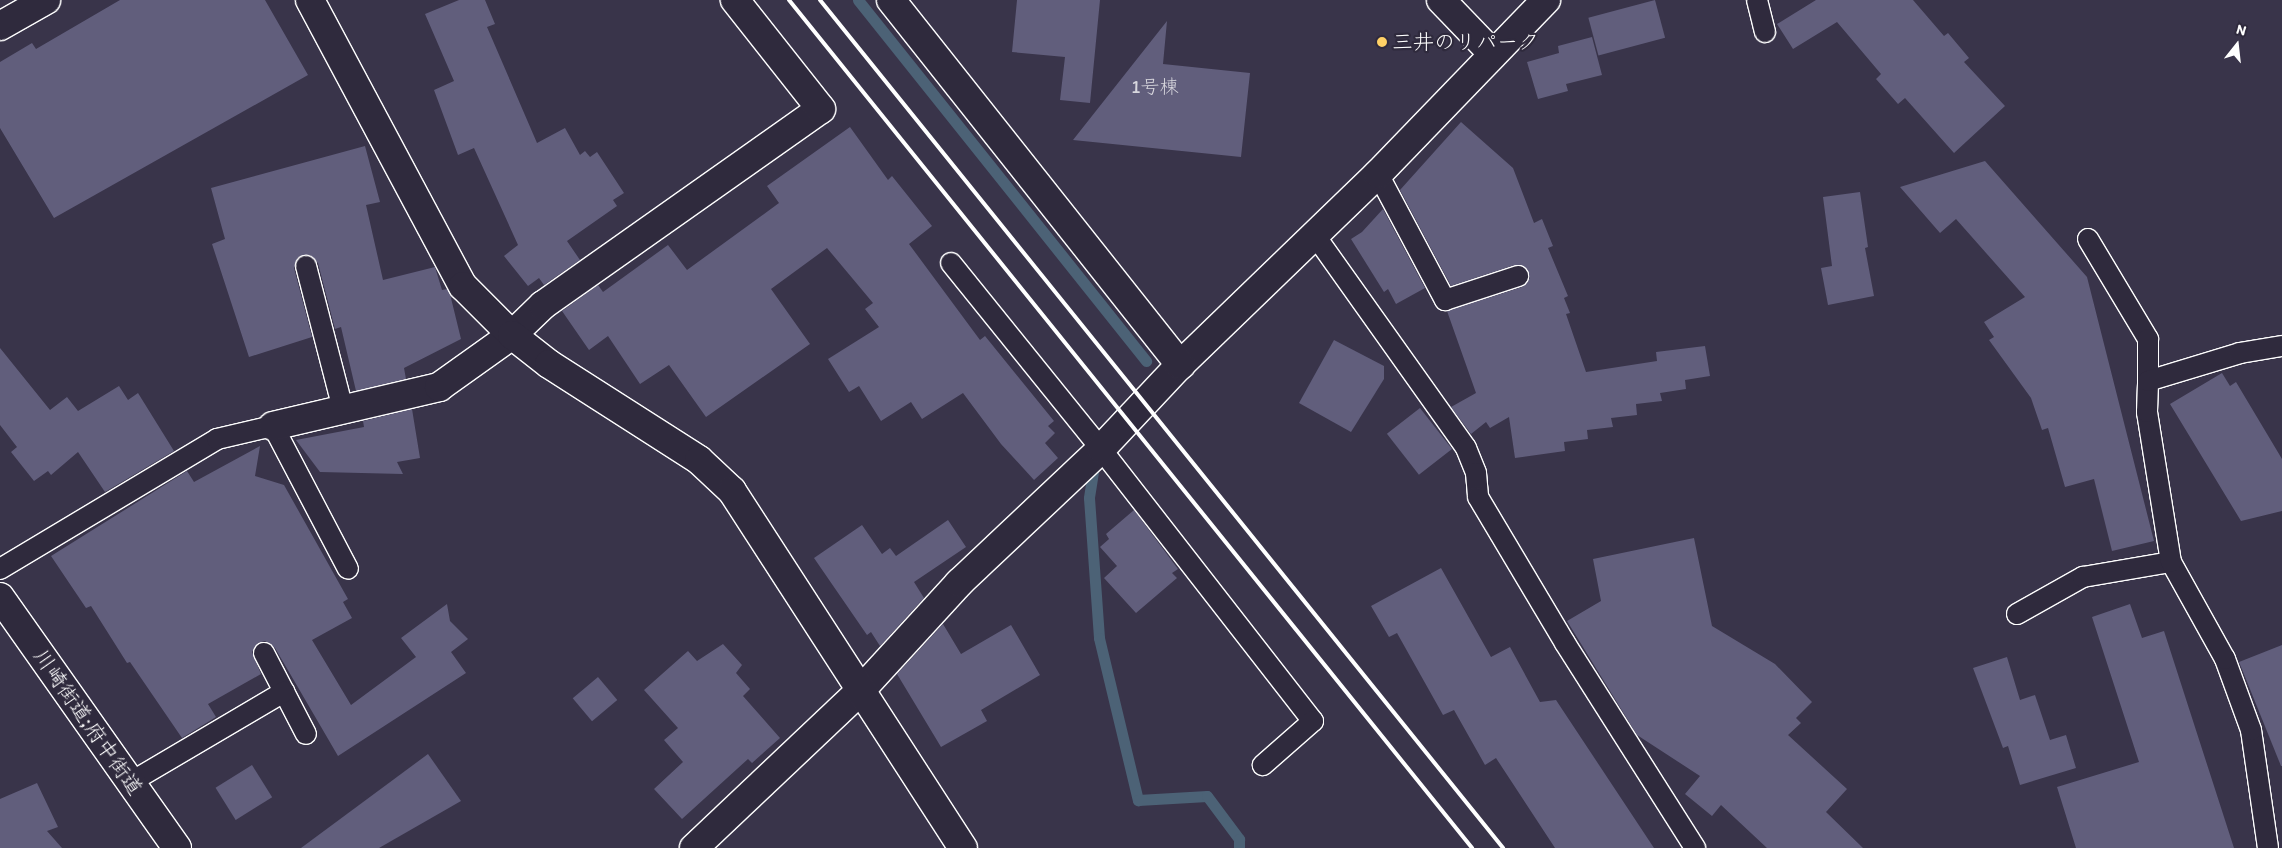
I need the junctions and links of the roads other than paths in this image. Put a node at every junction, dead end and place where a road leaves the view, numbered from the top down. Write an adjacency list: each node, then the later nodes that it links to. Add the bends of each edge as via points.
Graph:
1 (46, 0): 8 (street)
2 (310, 0): 17 (street, via 463,286)
3 (735, 0): 17 (street, via 821,109 543,305)
4 (891, 0): 19 (street)
5 (1440, 0): 10 (street)
6 (1546, 0): 10 (street)
7 (1757, 0): 9 (lane)
8 (0, 26)
9 (1765, 32)
10 (1492, 53): 11 (street)
11 (1378, 174): 12 (street); 16 (lane, via 1445,300)
12 (1314, 234): 19 (street); 38 (lane, via 1466,448 1476,473 1478,497 1565,643)
13 (2088, 239): 20 (lane, via 2148,340)
14 (951, 263): 23 (lane)
15 (306, 266): 21 (lane)
16 (1518, 276)
17 (512, 335): 21 (street, via 439,387); 30 (street, via 549,364 699,460 732,491)
18 (2282, 346): 20 (lane, via 2240,353)
19 (1180, 365): 23 (street)
20 (2148, 381): 24 (lane, via 2147,412)
21 (343, 409): 22 (street)
22 (273, 426): 25 (lane, via 217,439); 26 (lane)
23 (1102, 449): 30 (street, via 959,583); 33 (lane, via 1313,721)
24 (2171, 562): 28 (lane, via 2083,577); 39 (lane, via 2225,659 2251,730)
25 (0, 569)
26 (348, 569)
27 (0, 597): 34 (street, 川崎街道;府中街道)
28 (2017, 614)
29 (264, 653): 31 (lane)
30 (862, 689): 36 (street); 37 (street)
31 (284, 692): 32 (lane); 34 (lane)
32 (306, 734)
33 (1263, 765)
34 (131, 782): 35 (street, 川崎街道;府中街道)
35 (177, 848)
36 (694, 848)
37 (964, 848)
38 (1695, 848)
39 (2268, 848)

